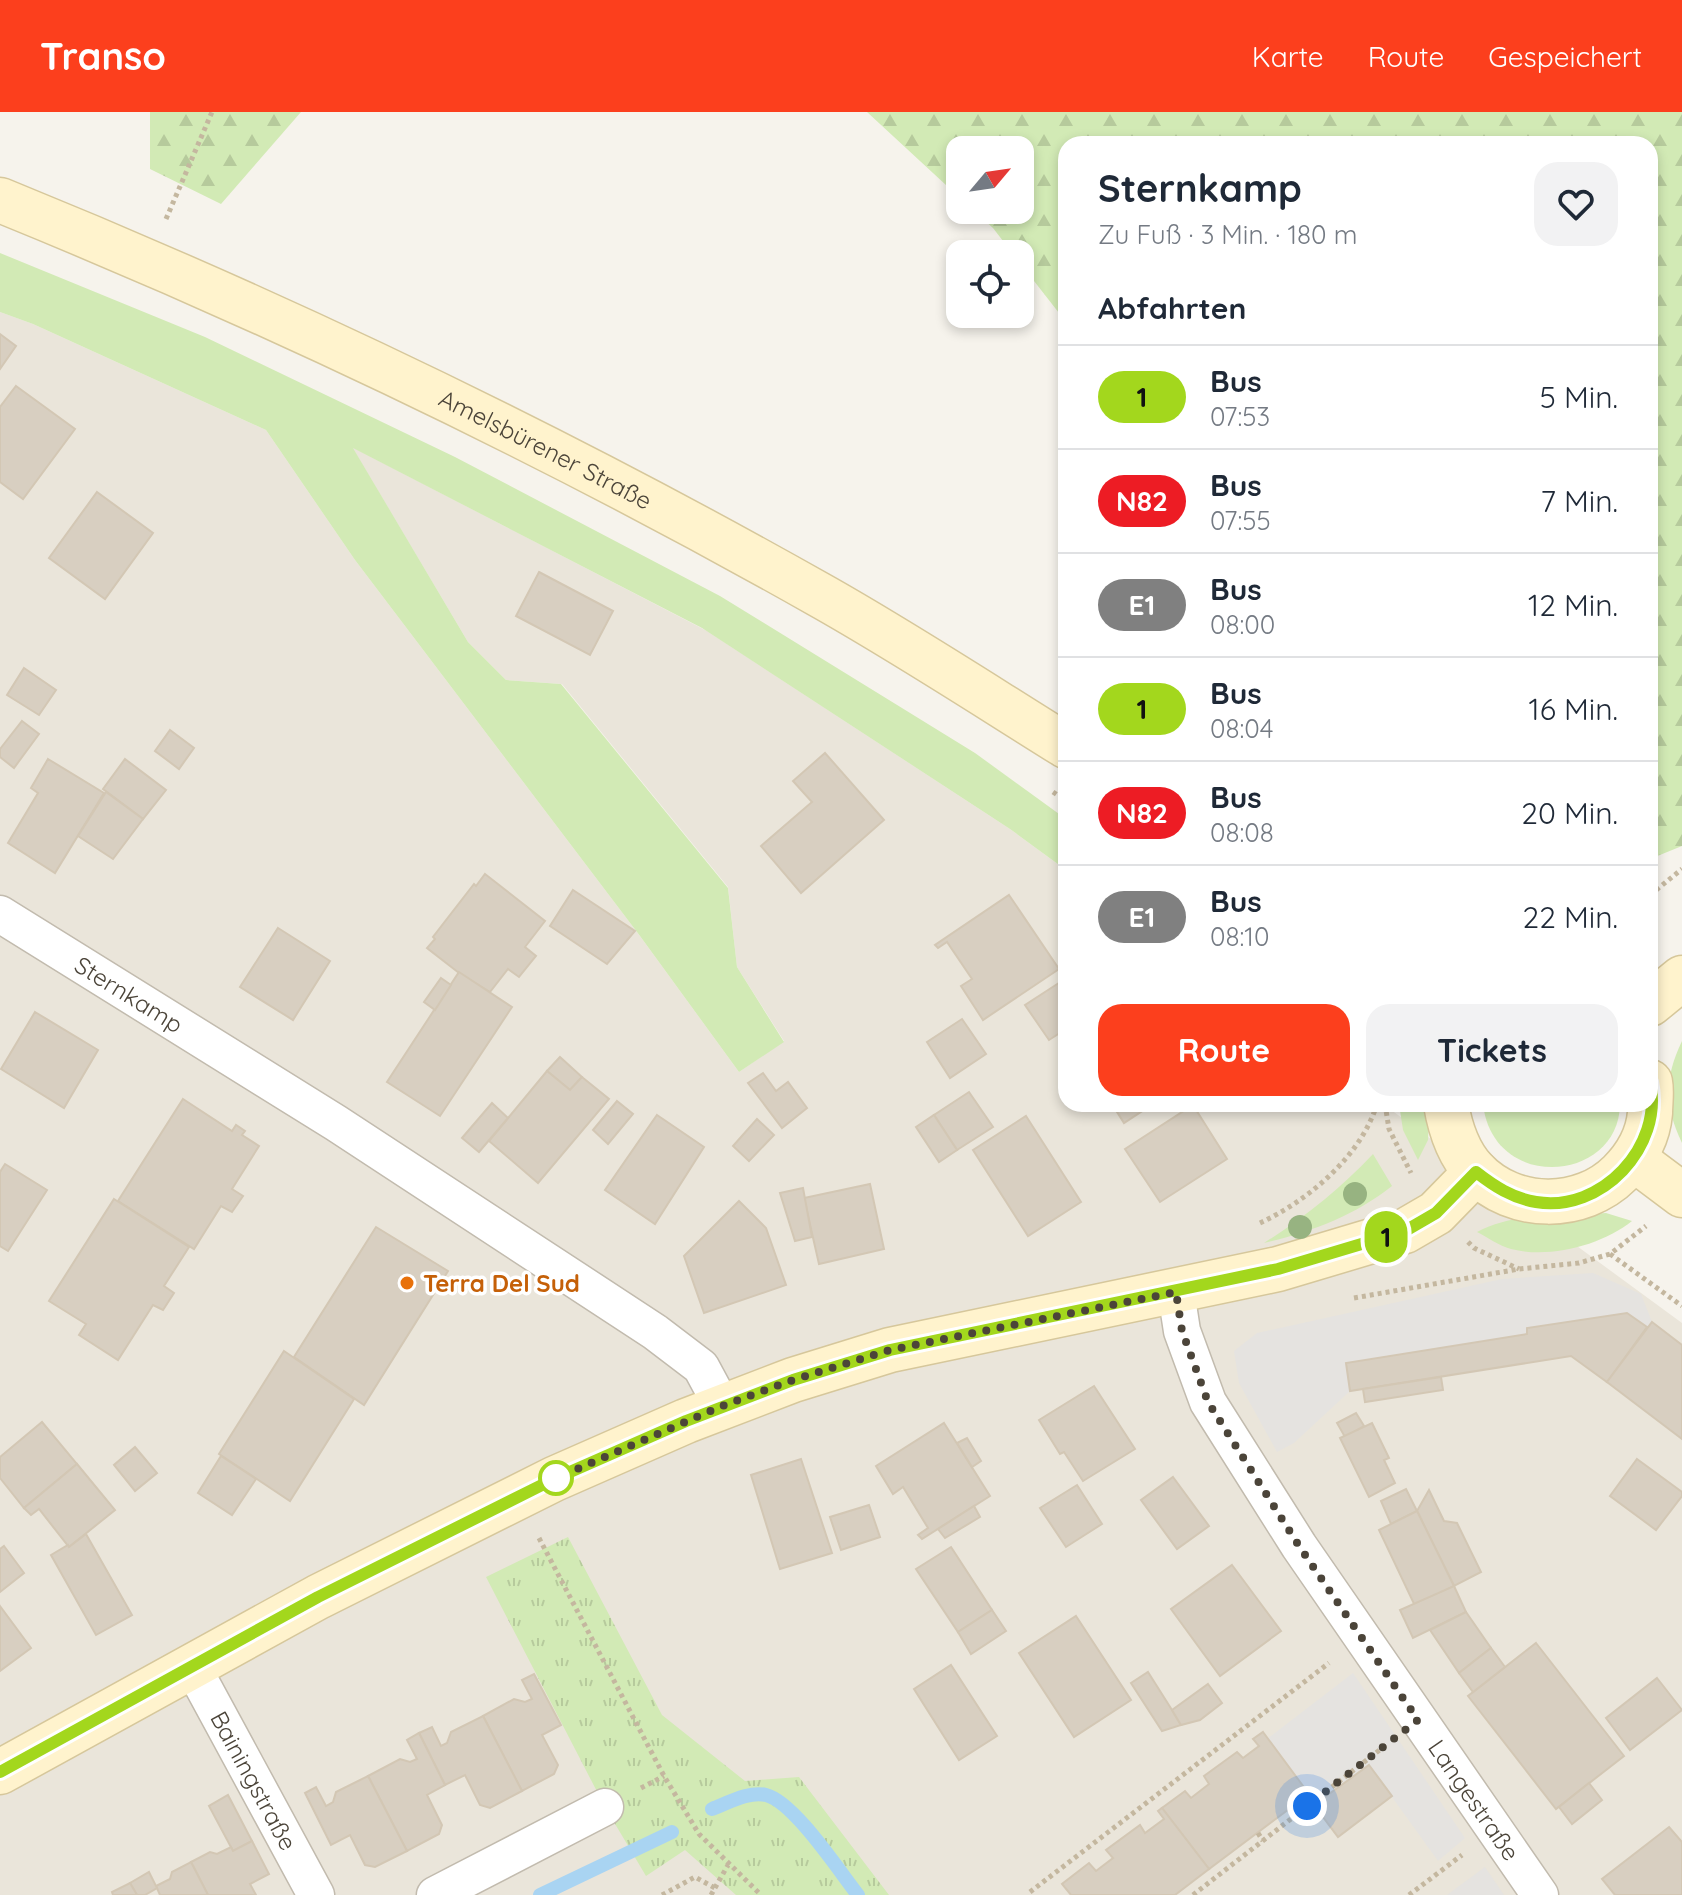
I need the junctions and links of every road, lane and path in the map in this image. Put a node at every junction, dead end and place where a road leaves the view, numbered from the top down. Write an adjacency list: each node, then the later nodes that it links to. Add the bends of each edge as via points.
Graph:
1 (212, 112): 3 (path)
2 (0, 200): 3 (street, Amelsbürener Straße)
3 (150, 261): 4 (street, Amelsbürener Straße, via 362,357 596,474 820,595)
4 (1058, 741)
5 (1040, 784): 6 (path)
6 (1058, 796)
7 (1682, 869): 8 (path)
8 (1658, 888)
9 (0, 914): 21 (street, Sternkamp, via 336,1123 655,1332 701,1367)
10 (1682, 978): 11 (street)
11 (1658, 998)
12 (1448, 1112): 15 (street, via 1455,1141)
13 (1649, 1112): 14 (street, via 1649,1128)
14 (1634, 1159): 15 (street, via 1608,1184 1574,1200 1537,1202 1503,1192); 16 (street)
15 (1476, 1172): 19 (street, via 1436,1213 1405,1231 1278,1269)
16 (1670, 1206): 17 (path)
17 (1610, 1254): 18 (path); 20 (path)
18 (1519, 1269)
19 (1176, 1292): 21 (street, via 890,1350); 23 (street, Langestraße, via 1182,1331 1208,1402)
20 (1682, 1306)
21 (722, 1406): 24 (street, via 554,1479 318,1597)
22 (534, 1530): 31 (path, via 664,1776 699,1834)
23 (1362, 1638): 25 (street, Langestraße); 33 (path)
24 (193, 1668): 26 (street); 34 (street, Bainingstraße)
25 (1418, 1720): 28 (street, Langestraße); 30 (path)
26 (0, 1772)
27 (605, 1807): 35 (street)
28 (1494, 1830): 40 (path); 41 (street, Langestraße)
29 (1258, 1833): 30 (path)
30 (1263, 1841): 39 (path)
31 (728, 1865): 32 (path); 38 (path)
32 (715, 1888): 36 (path, via 695,1877); 37 (path)
33 (1030, 1892)
34 (316, 1895)
35 (435, 1895)
36 (662, 1895)
37 (711, 1895)
38 (761, 1895)
39 (1193, 1895)
40 (1409, 1895)
41 (1540, 1895)

